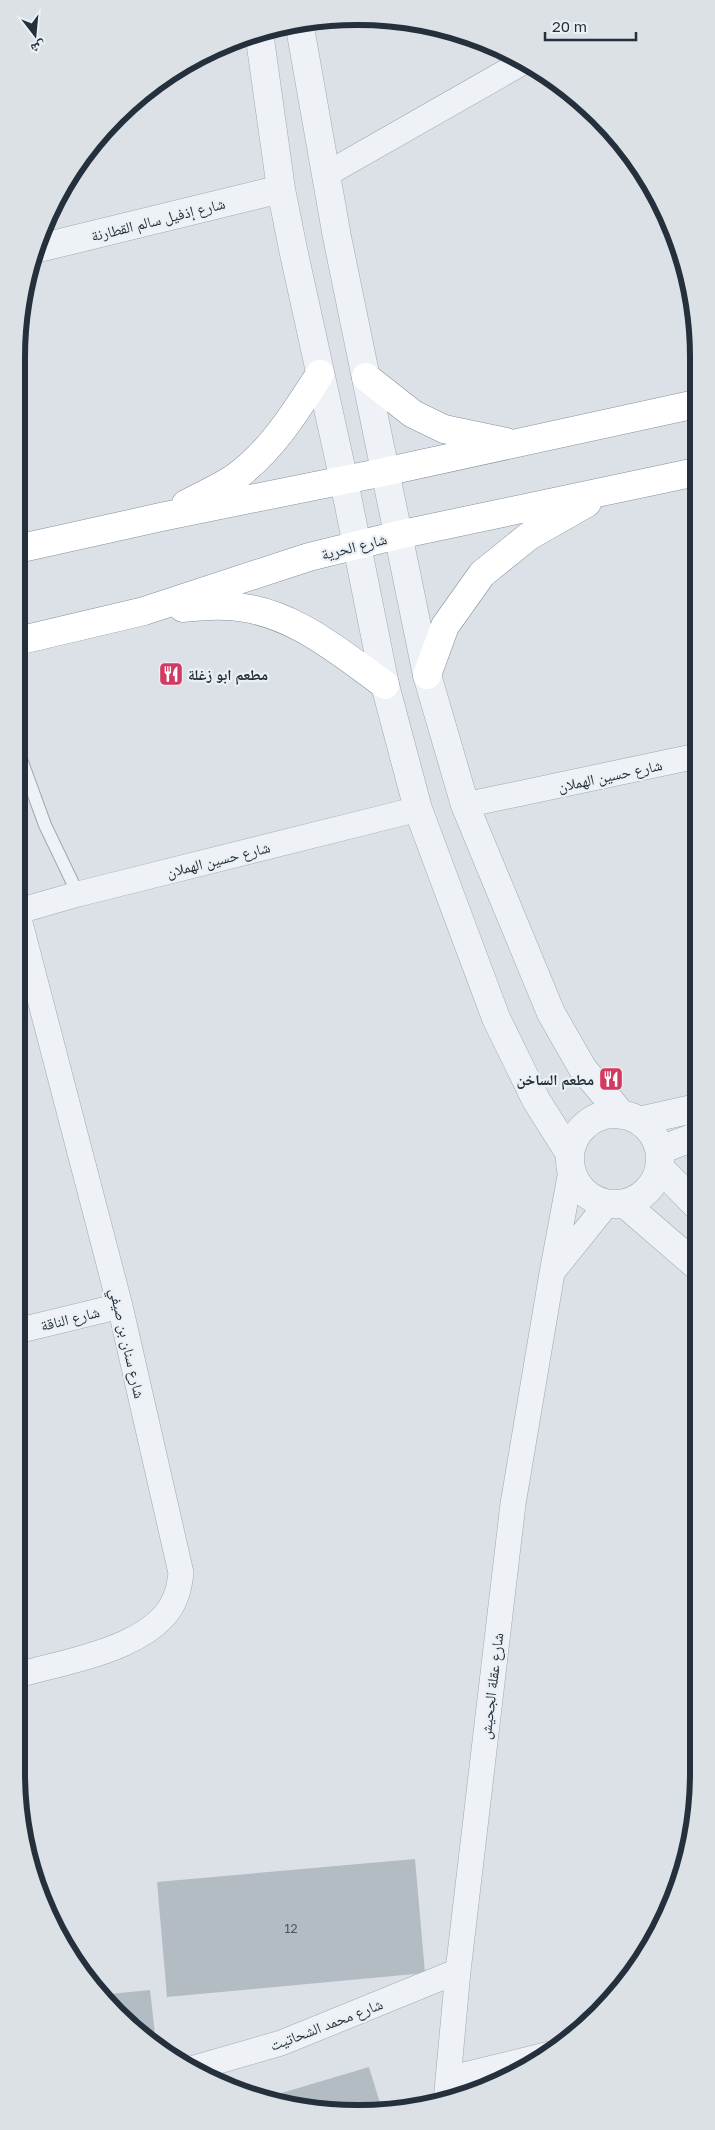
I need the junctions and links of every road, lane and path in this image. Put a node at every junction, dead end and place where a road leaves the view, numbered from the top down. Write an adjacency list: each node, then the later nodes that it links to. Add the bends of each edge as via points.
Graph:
1 (300, 30): 4 (street)
2 (260, 40): 5 (street)
3 (517, 66): 4 (street)
4 (325, 174): 8 (street)
5 (282, 189): 6 (street, شارع إذفيل سالم القطارنة); 7 (street)
6 (44, 247)
7 (320, 374): 13 (street); 15 (highway, via 262,454 236,477)
8 (366, 376): 10 (highway, via 413,414 444,429); 11 (street)
9 (690, 405): 10 (highway)
10 (515, 444): 11 (highway)
11 (384, 472): 13 (highway); 16 (street)
12 (690, 473): 14 (highway, شارع الحرية)
13 (344, 481): 15 (highway); 17 (street)
14 (610, 490): 16 (highway, شارع الحرية); 21 (highway, via 529,536 482,574 445,626)
15 (161, 517): 18 (highway)
16 (398, 535): 17 (highway, شارع الحرية); 21 (street)
17 (356, 546): 19 (highway, شارع الحرية, via 308,557); 22 (street)
18 (25, 547)
19 (144, 611): 20 (highway, شارع الحرية); 22 (highway, via 226,606 274,614 320,638)
20 (25, 639)
21 (427, 675): 25 (street)
22 (385, 685): 26 (street)
23 (690, 757): 25 (street, شارع حسين الهملان)
24 (25, 770): 27 (lane, via 45,825)
25 (465, 805): 31 (street, via 551,1013 583,1069)
26 (418, 809): 27 (street, شارع حسين الهملان); 34 (street, via 496,1018)
27 (78, 894): 28 (street, شارع حسين الهملان)
28 (25, 909)
29 (25, 942): 39 (street, شارع سنان بن صيفي)
30 (690, 1109): 31 (street)
31 (631, 1118): 33 (street, via 653,1133); 34 (street, via 604,1115 588,1123 576,1137)
32 (690, 1141): 33 (street)
33 (660, 1159): 35 (street); 36 (street, via 654,1184 641,1197)
34 (571, 1162): 36 (street, via 579,1186 591,1198); 38 (street, شارع عقلة الجحيش)
35 (690, 1197)
36 (616, 1204): 37 (street); 38 (street, شارع عقلة الجحيش)
37 (690, 1261)
38 (552, 1273): 42 (street, شارع عقلة الجحيش, via 513,1504)
39 (120, 1306): 40 (street, شارع الناقة); 41 (street, شارع سنان بن صيفي, via 181,1573 176,1597 164,1616 144,1634 120,1646)
40 (25, 1329)
41 (25, 1673)
42 (458, 1971): 43 (street, شارع محمد الشحاتيت, via 281,2043); 45 (street, شارع عقلة الجحيش)
43 (201, 2066)
44 (509, 2069): 45 (street)
45 (447, 2091)

